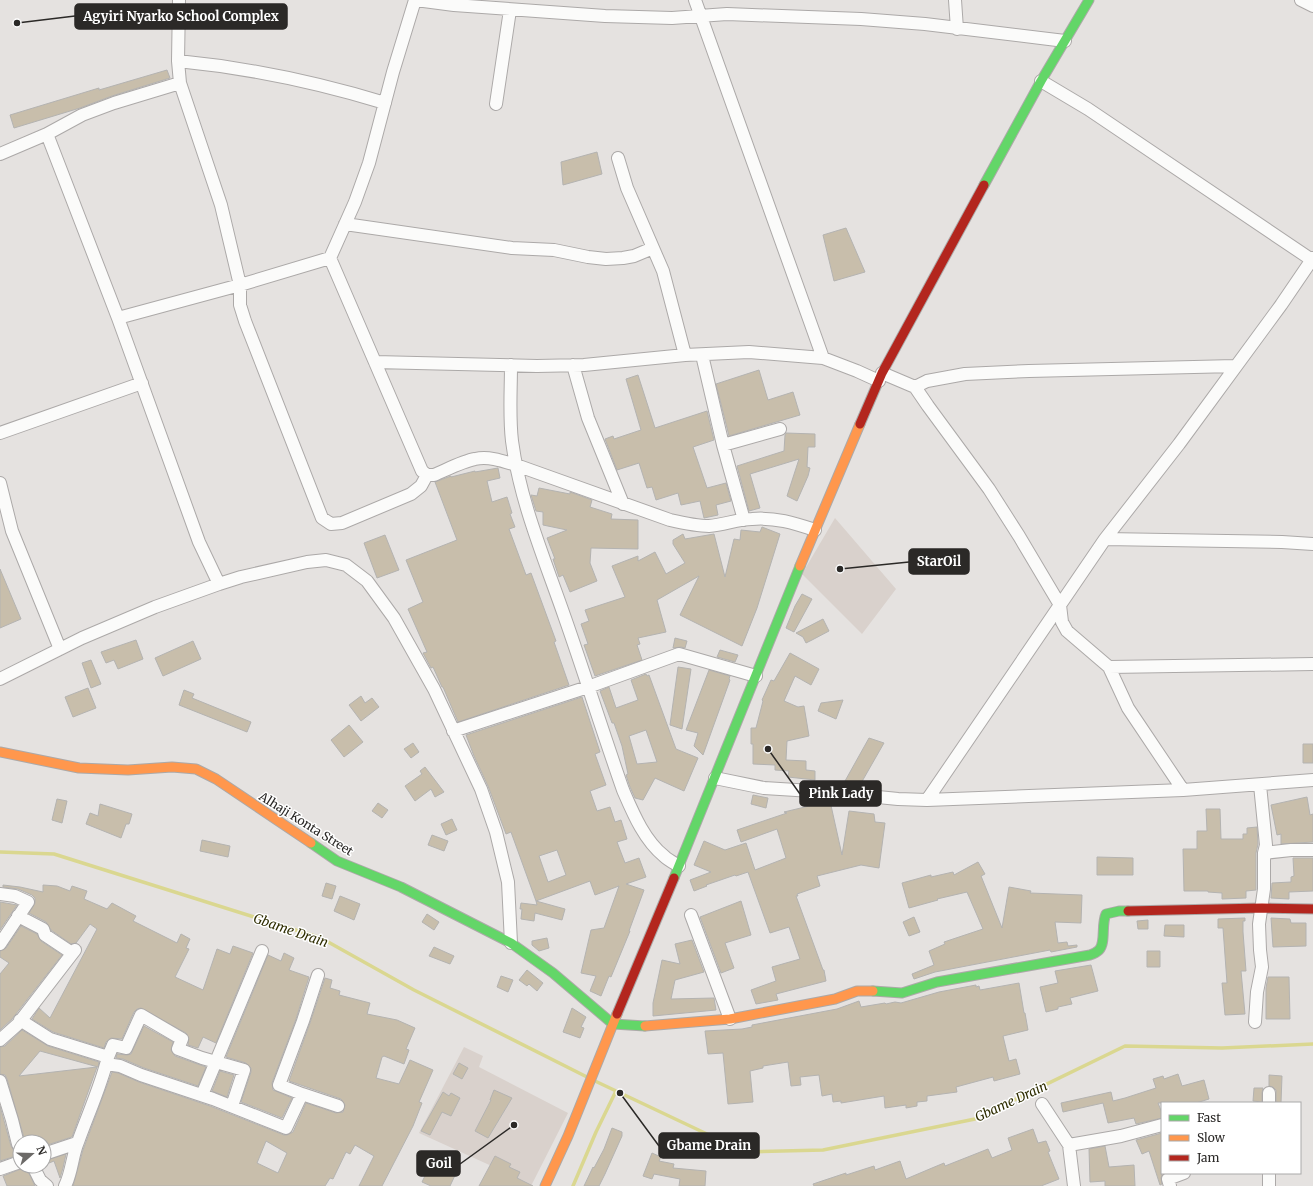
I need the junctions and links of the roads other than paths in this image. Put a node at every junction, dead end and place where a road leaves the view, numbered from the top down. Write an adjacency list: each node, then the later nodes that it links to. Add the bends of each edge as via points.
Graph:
1 (179, 0): 12 (street)
2 (415, 0): 8 (street); 15 (street)
3 (695, 0): 9 (street)
4 (955, 0): 10 (street)
5 (1088, 0): 11 (street)
6 (1301, 0): 7 (street)
7 (1313, 6)
8 (510, 10): 9 (street, via 672,18); 16 (street)
9 (701, 15): 10 (street, via 861,19); 28 (street)
10 (956, 29): 11 (street)
11 (1065, 41): 13 (street)
12 (178, 61): 14 (street); 15 (street, via 261,72 344,90)
13 (1041, 81): 23 (street, via 1088,109); 33 (street)
14 (180, 84): 17 (street, via 82,115); 24 (street, via 221,205)
15 (385, 103): 20 (street, via 369,163)
16 (496, 104)
17 (47, 134): 18 (street); 25 (street)
18 (0, 154)
19 (618, 158): 21 (street)
20 (346, 224): 21 (street, via 606,259 634,256); 22 (street)
21 (653, 248): 26 (street, via 667,285)
22 (330, 258): 24 (street); 29 (street)
23 (1312, 259): 32 (street)
24 (240, 285): 25 (street); 40 (street, via 240,305 244,321 322,518 331,524 342,523 411,494 421,486)
25 (118, 318): 34 (street)
26 (685, 355): 27 (street); 31 (street)
27 (702, 355): 28 (street, via 749,352); 38 (street)
28 (823, 358): 33 (street)
29 (376, 362): 30 (street); 40 (street, via 422,471)
30 (511, 365): 31 (street); 39 (street, via 511,421)
31 (573, 365): 42 (street, via 588,418)
32 (1236, 366): 35 (street, via 965,374 927,381); 45 (street)
33 (880, 377): 35 (street); 44 (street)
34 (142, 383): 37 (street); 47 (street, via 199,542)
35 (915, 387): 48 (street, via 993,495)
36 (780, 429): 38 (street)
37 (0, 433)
38 (723, 445): 43 (street)
39 (516, 465): 40 (street, via 486,458 475,459 434,475); 42 (street); 54 (street, via 544,562)
40 (427, 475)
41 (0, 483): 49 (street, via 12,531)
42 (623, 504): 43 (street, via 670,520 694,525 710,526)
43 (744, 520): 44 (street, via 773,519)
44 (815, 530): 52 (street)
45 (1105, 540): 46 (street); 48 (street)
46 (1313, 544)
47 (219, 584): 49 (street, via 155,607); 55 (street, via 307,562 326,560 346,564 367,581 394,618 434,689)
48 (1060, 606): 51 (street, via 1062,622 1067,631); 61 (street)
49 (60, 649): 53 (street)
50 (1313, 664): 51 (street)
51 (1109, 667): 60 (street, via 1128,708)
52 (756, 676): 54 (street, via 679,654); 57 (street)
53 (0, 678)
54 (588, 687): 55 (street); 64 (street, via 631,809 648,839 664,856)
55 (453, 731): 70 (street, via 481,789 496,832 508,882)
56 (0, 752): 70 (street, Alhaji Konta Street, via 79,768 196,769 216,779 337,860 401,887)
57 (715, 778): 61 (street, via 764,788); 64 (street)
58 (1313, 780): 59 (street)
59 (1260, 785): 60 (street); 63 (street, via 1266,845)
60 (1183, 790): 61 (street)
61 (927, 800)
62 (1313, 850): 63 (street)
63 (1264, 853): 66 (street)
64 (679, 866): 77 (street)
65 (0, 894): 69 (street, via 15,896 28,902)
66 (1262, 908): 67 (street); 74 (street, via 1111,912 1103,919 1102,943 1098,951 1090,955 937,982 902,993 857,991 835,999); 76 (street, via 1259,924 1262,967)
67 (1313, 909)
68 (692, 915): 74 (street)
69 (18, 916): 71 (street); 75 (street, via 43,929 45,935 73,951)
70 (511, 943): 77 (street, Alhaji Konta Street, via 553,973)
71 (0, 944)
72 (262, 951): 80 (street)
73 (318, 975): 82 (street, via 279,1085)
74 (730, 1019): 77 (street, via 648,1026)
75 (20, 1020): 78 (street); 79 (street, via 50,1039)
76 (1255, 1022)
77 (613, 1024): 99 (street)
78 (0, 1040)
79 (107, 1060): 80 (street, via 113,1045 126,1048 141,1015 182,1039 178,1049); 83 (street, via 141,1075); 89 (street)
80 (215, 1062): 83 (street); 85 (street, via 244,1070)
81 (0, 1080): 88 (street)
82 (302, 1094): 85 (street, via 286,1128); 86 (street)
83 (202, 1095): 85 (street)
84 (1042, 1104): 90 (street)
85 (232, 1106)
86 (338, 1106)
87 (1161, 1125): 90 (street, via 1121,1136)
88 (16, 1134)
89 (77, 1143): 91 (street); 98 (street, via 70,1176)
90 (1069, 1145): 100 (street)
91 (52, 1151)
92 (12, 1165): 93 (street)
93 (0, 1169)
94 (37, 1174): 97 (street)
95 (1181, 1174): 101 (street, via 1168,1179)
96 (1269, 1174): 102 (street)
97 (47, 1186)
98 (65, 1186)
99 (545, 1186)
100 (1074, 1186)
101 (1170, 1186)
102 (1269, 1186)

